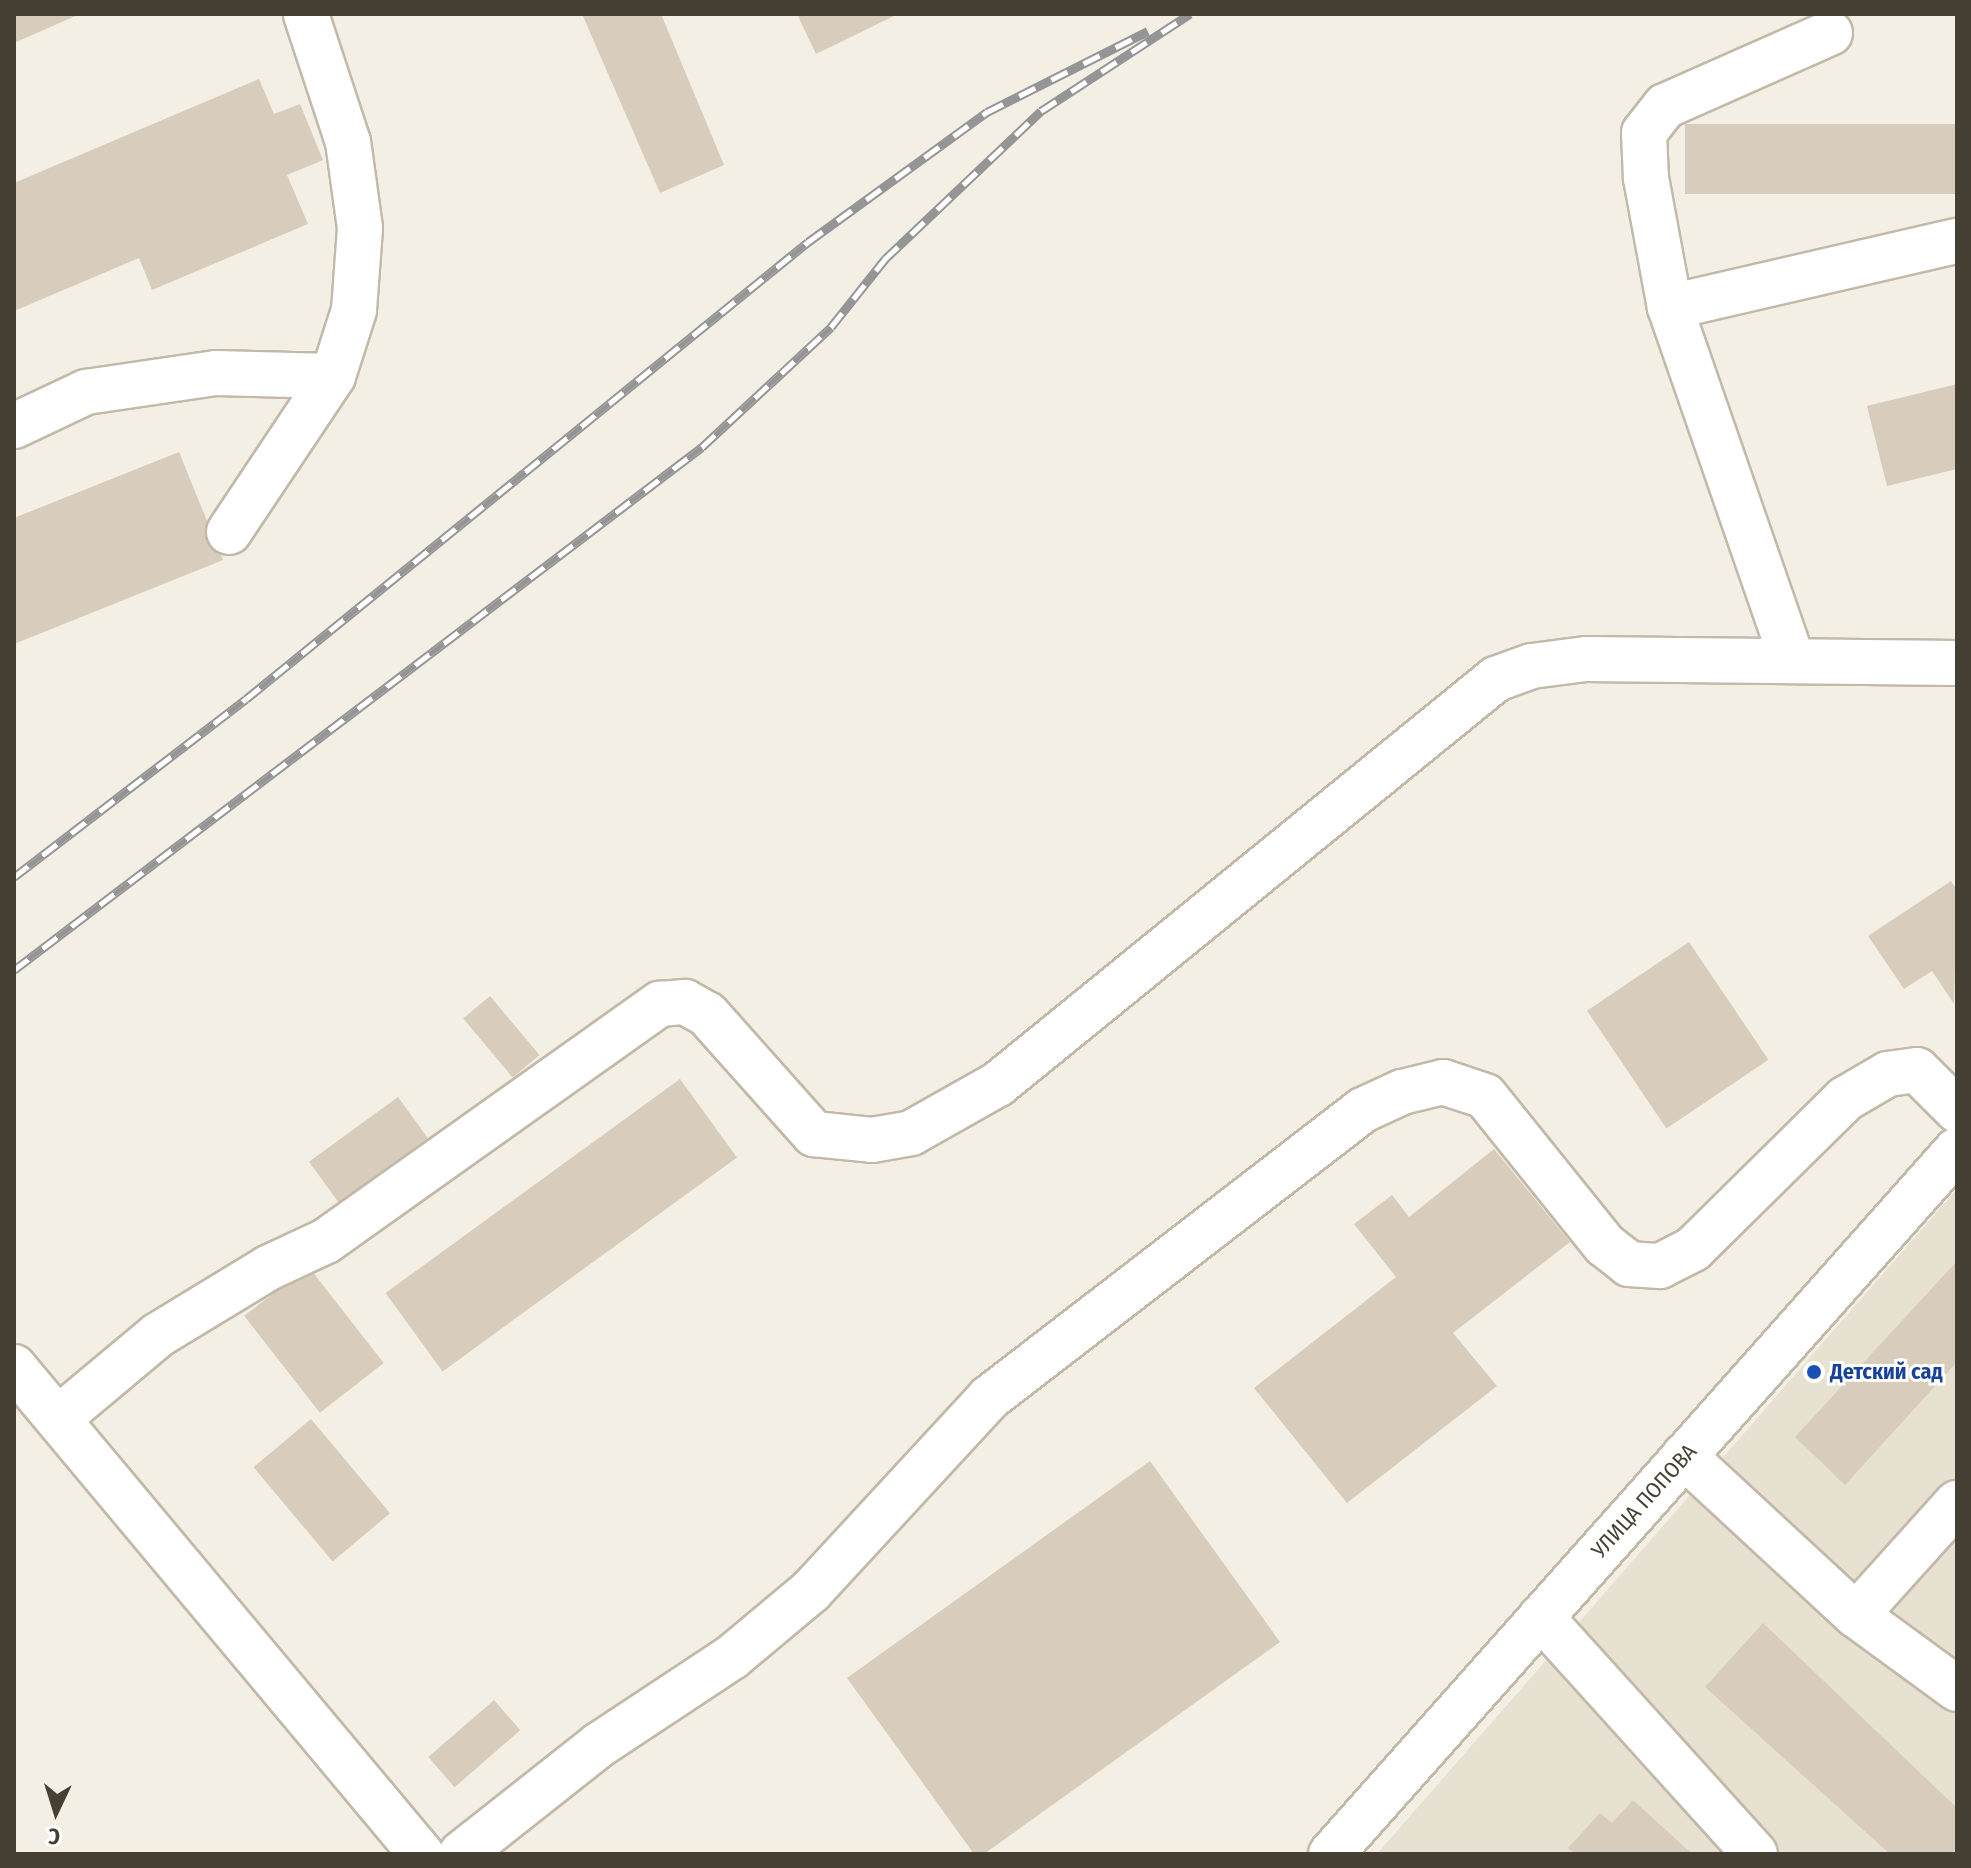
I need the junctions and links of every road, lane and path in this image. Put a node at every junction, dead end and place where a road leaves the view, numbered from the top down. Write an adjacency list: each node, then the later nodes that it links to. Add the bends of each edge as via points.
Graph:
1 (306, 14): 5 (street, via 348,142 360,228 354,310)
2 (1830, 33): 4 (street, via 1665,106 1644,133 1646,178)
3 (1957, 241): 4 (street)
4 (1670, 307): 8 (street)
5 (333, 376): 6 (street, via 216,373 86,392); 7 (street)
6 (14, 426)
7 (229, 532)
8 (1792, 660): 9 (street); 13 (street, via 1586,659 1532,666 1496,679 998,1084 911,1133 872,1140 814,1134 707,1014 685,1002 660,1004 326,1241 255,1276 158,1335)
9 (1957, 663)
10 (1957, 1110): 20 (street, via 1917,1070 1888,1074 1845,1099 1693,1249 1660,1266 1629,1264 1605,1245 1485,1096 1443,1082 1363,1110 989,1398 811,1591 732,1657 599,1745)
11 (1957, 1150): 14 (street, УЛИЦА ПОПОВА)
12 (14, 1367): 13 (street)
13 (60, 1417): 19 (street)
14 (1684, 1456): 16 (street); 17 (street, УЛИЦА ПОПОВА)
15 (1957, 1503): 16 (street)
16 (1856, 1615): 18 (street)
17 (1541, 1617): 21 (street, УЛИЦА ПОПОВА); 22 (street)
18 (1957, 1689)
19 (421, 1854)
20 (461, 1854)
21 (1331, 1854)
22 (1755, 1854)

